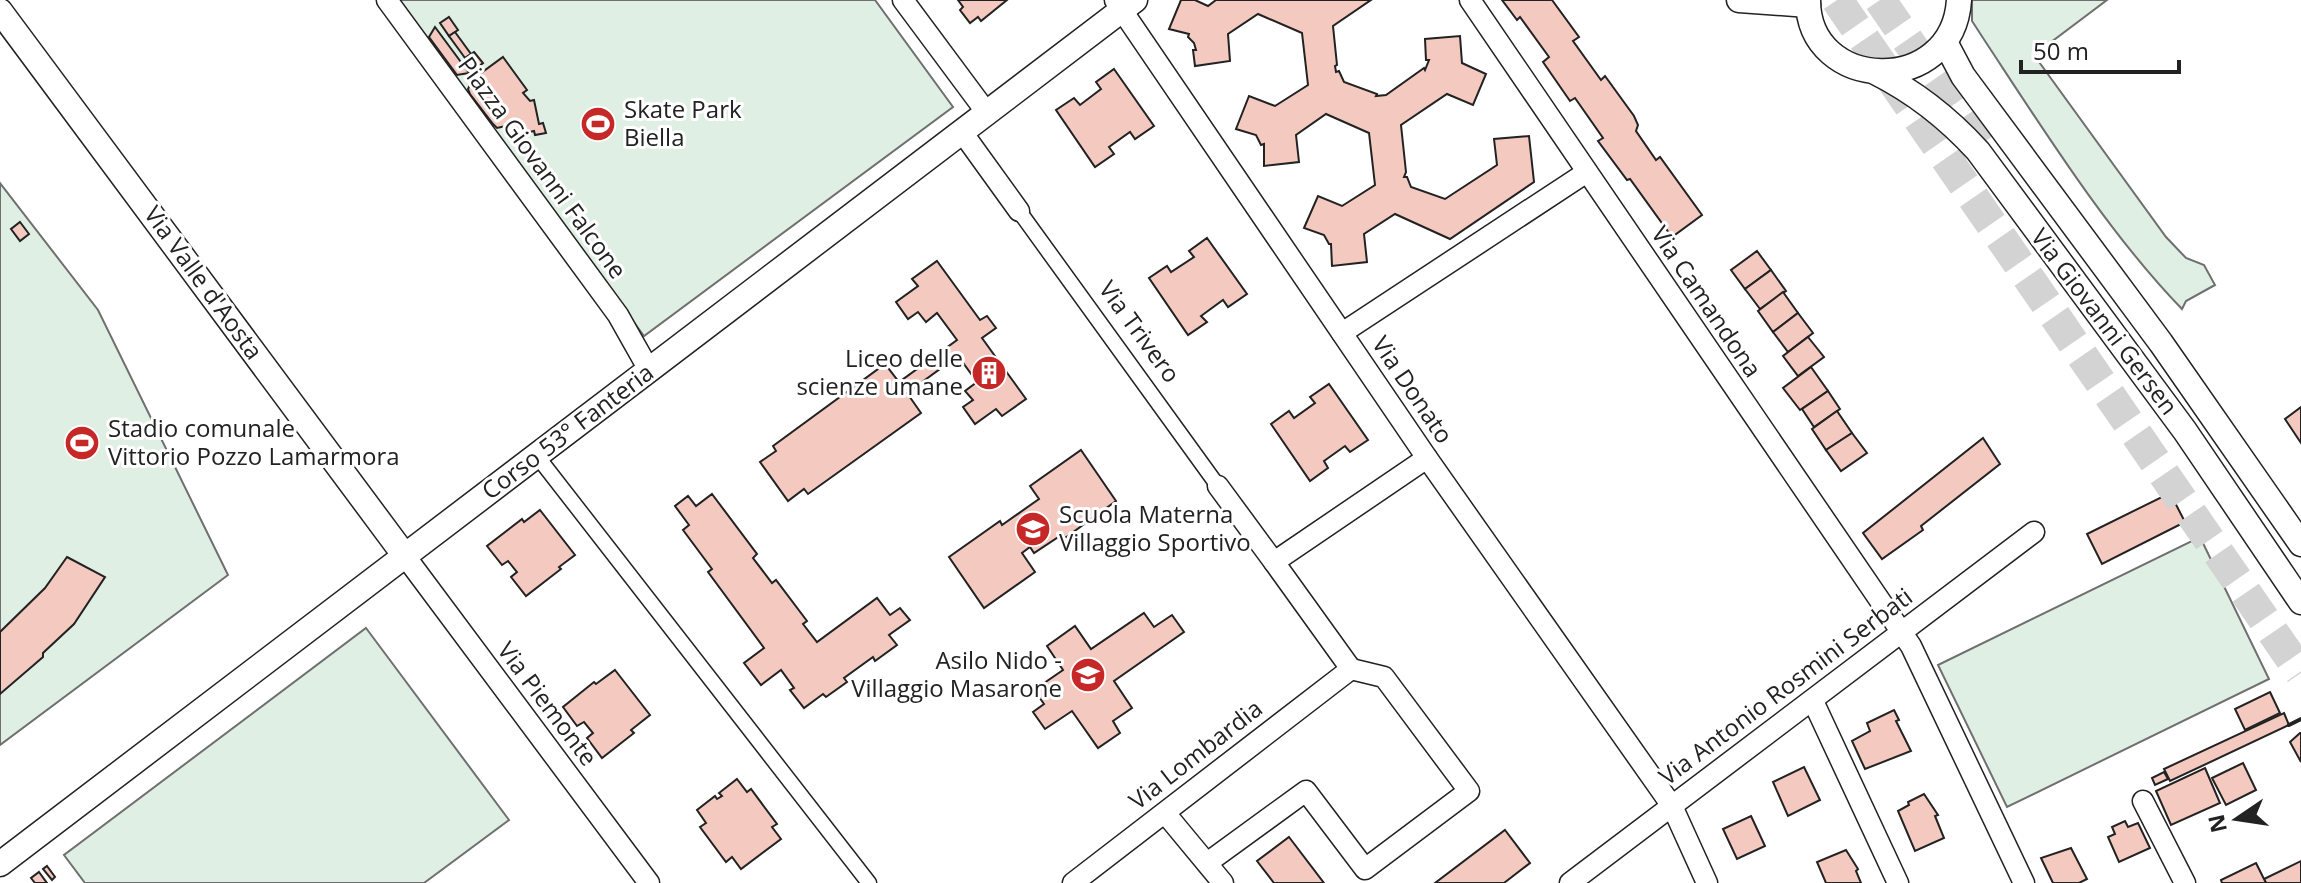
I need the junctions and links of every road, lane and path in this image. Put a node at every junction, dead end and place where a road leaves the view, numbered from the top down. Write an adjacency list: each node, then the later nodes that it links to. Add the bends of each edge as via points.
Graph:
1 (387, 0): 16 (street, Piazza Giovanni Falcone, via 618,315)
2 (903, 0): 11 (street)
3 (1470, 0): 13 (street, Via Camandona)
4 (1739, 0): 7 (street)
5 (1959, 0): 9 (street)
6 (1124, 3): 11 (street, Corso 53° Fanteria); 15 (street, Via Donato)
7 (1808, 3): 10 (street, Via Giovanni Gersen, via 1813,25 1830,50 1855,67)
8 (0, 11): 22 (street, Via Valle d'Aosta)
9 (1945, 42): 10 (street, via 1914,66); 21 (street, Via Giovanni Gersen, via 1963,76 2161,343)
10 (1875, 72): 24 (street, Via Giovanni Gersen, via 1917,96 1978,151 2185,431)
11 (987, 113): 12 (street, Corso 53° Fanteria)
12 (962, 132): 14 (street, Via Trivero); 16 (street, Corso 53° Fanteria)
13 (1587, 172): 15 (street); 25 (street, Via Camandona)
14 (1019, 211): 19 (street, Via Trivero)
15 (1342, 333): 18 (street, Via Donato)
16 (649, 370): 17 (street, Corso 53° Fanteria)
17 (537, 456): 22 (street, Corso 53° Fanteria); 34 (street)
18 (1427, 458): 23 (street); 29 (street, Via Donato)
19 (1218, 486): 23 (street, Via Trivero)
20 (2034, 532): 25 (street, Via Antonio Rosmini Serbati)
21 (2301, 544)
22 (405, 556): 32 (street, Corso 53° Fanteria); 33 (street, Via Piemonte)
23 (1274, 562): 26 (street)
24 (2301, 602)
25 (1900, 632): 27 (street, Via Antonio Rosmini Serbati); 40 (street, Via Camandona, via 1919,659)
26 (1351, 669): 30 (street, Via Lombardia); 31 (street, via 1384,677 1469,791 1365,869 1306,791)
27 (1813, 701): 29 (street, Via Antonio Rosmini Serbati); 39 (street)
28 (2143, 801): 41 (street)
29 (1672, 806): 37 (street, Via Antonio Rosmini Serbati); 38 (street, Via Donato)
30 (1165, 813): 31 (street); 35 (street, Via Lombardia)
31 (1207, 863): 36 (street)
32 (0, 864)
33 (649, 883)
34 (869, 883)
35 (1073, 883)
36 (1223, 883)
37 (1570, 883)
38 (1707, 883)
39 (1898, 883)
40 (2024, 883)
41 (2185, 883)

